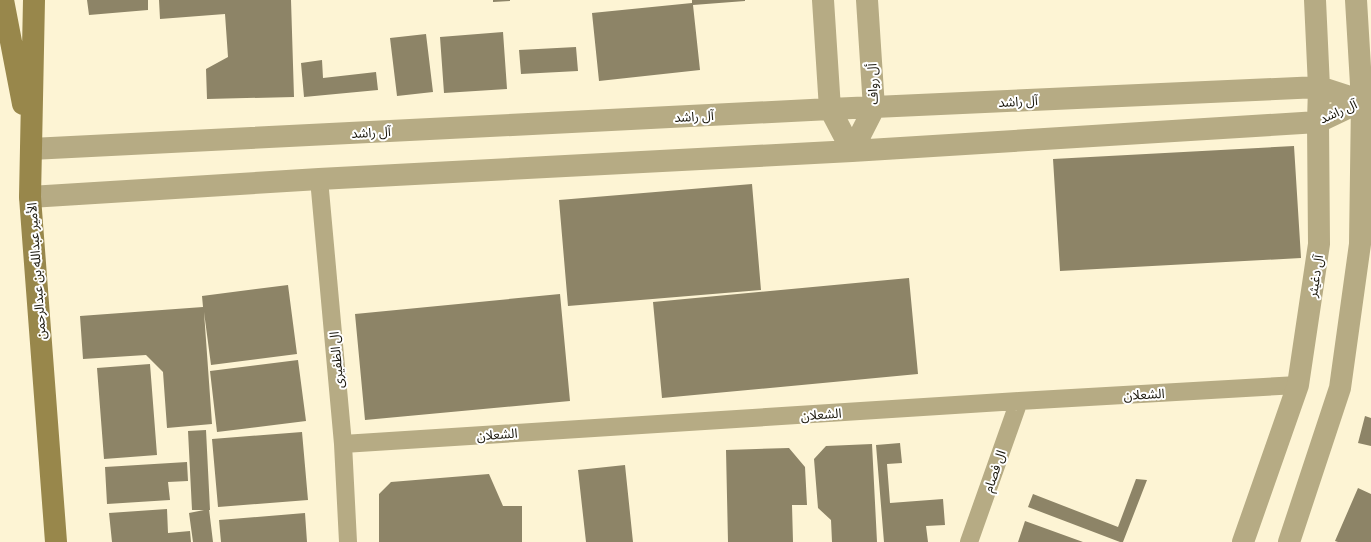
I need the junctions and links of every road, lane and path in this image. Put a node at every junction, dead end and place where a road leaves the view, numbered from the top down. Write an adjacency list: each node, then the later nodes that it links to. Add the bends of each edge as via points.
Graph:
1 (3, 0): 12 (main road)
2 (34, 0): 12 (main road, الأمير عبدالله بن عبدالرحمن)
3 (823, 0): 10 (street)
4 (866, 0): 9 (street, أل رواف)
5 (1315, 0): 7 (street, آل دغيثر)
6 (1356, 0): 8 (street)
7 (1319, 87): 8 (street, آل راشد); 9 (street, آل راشد); 11 (street, آل دغيثر)
8 (1362, 101): 11 (street, آل راشد); 23 (street, via 1360,244 1340,388)
9 (874, 108): 10 (street, آل راشد); 13 (street, أل رواف)
10 (830, 109): 12 (street, آل راشد); 13 (street)
11 (1318, 122): 13 (street, آل راشد); 16 (street, آل دغيثر, via 1319,244)
12 (31, 149): 15 (main road, الأمير عبدالله بن عبدالرحمن)
13 (852, 151): 14 (street, آل راشد)
14 (319, 179): 15 (street, آل راشد); 18 (street, ال الظفيرى)
15 (30, 197): 19 (main road, الأمير عبدالله بن عبدالرحمن)
16 (1298, 385): 17 (street, الشعلان); 22 (street, آل دغيثر)
17 (1019, 401): 18 (street, الشعلان); 21 (street, ال فصام)
18 (343, 444): 20 (street, ال الظفيرى)
19 (56, 542)
20 (348, 542)
21 (969, 542)
22 (1242, 542)
23 (1289, 542)

